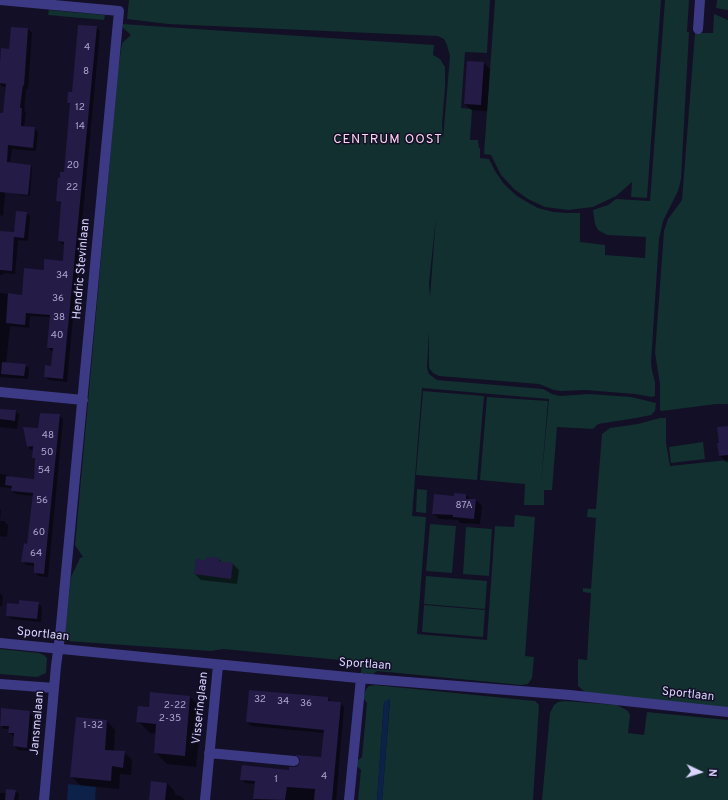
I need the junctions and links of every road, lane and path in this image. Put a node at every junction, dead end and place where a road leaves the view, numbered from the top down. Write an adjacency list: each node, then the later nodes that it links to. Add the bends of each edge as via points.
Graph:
1 (0, 0): 5 (street, Hendric Stevinlaan, via 119,11)
2 (700, 0): 3 (street)
3 (698, 29)
4 (0, 392): 5 (street)
5 (82, 400): 7 (street, Hendric Stevinlaan)
6 (0, 643): 7 (street, Sportlaan)
7 (59, 649): 8 (street, Sportlaan); 11 (street, Jansmalaan)
8 (218, 665): 9 (street, Sportlaan); 13 (street, Visseringlaan)
9 (361, 678): 12 (street, Sportlaan, via 570,695); 17 (street)
10 (0, 684): 11 (street)
11 (54, 688): 15 (street, Jansmalaan)
12 (728, 712)
13 (210, 753): 14 (street, Visseringlaan); 16 (street, Visseringlaan)
14 (294, 762)
15 (44, 800)
16 (205, 800)
17 (350, 800)

